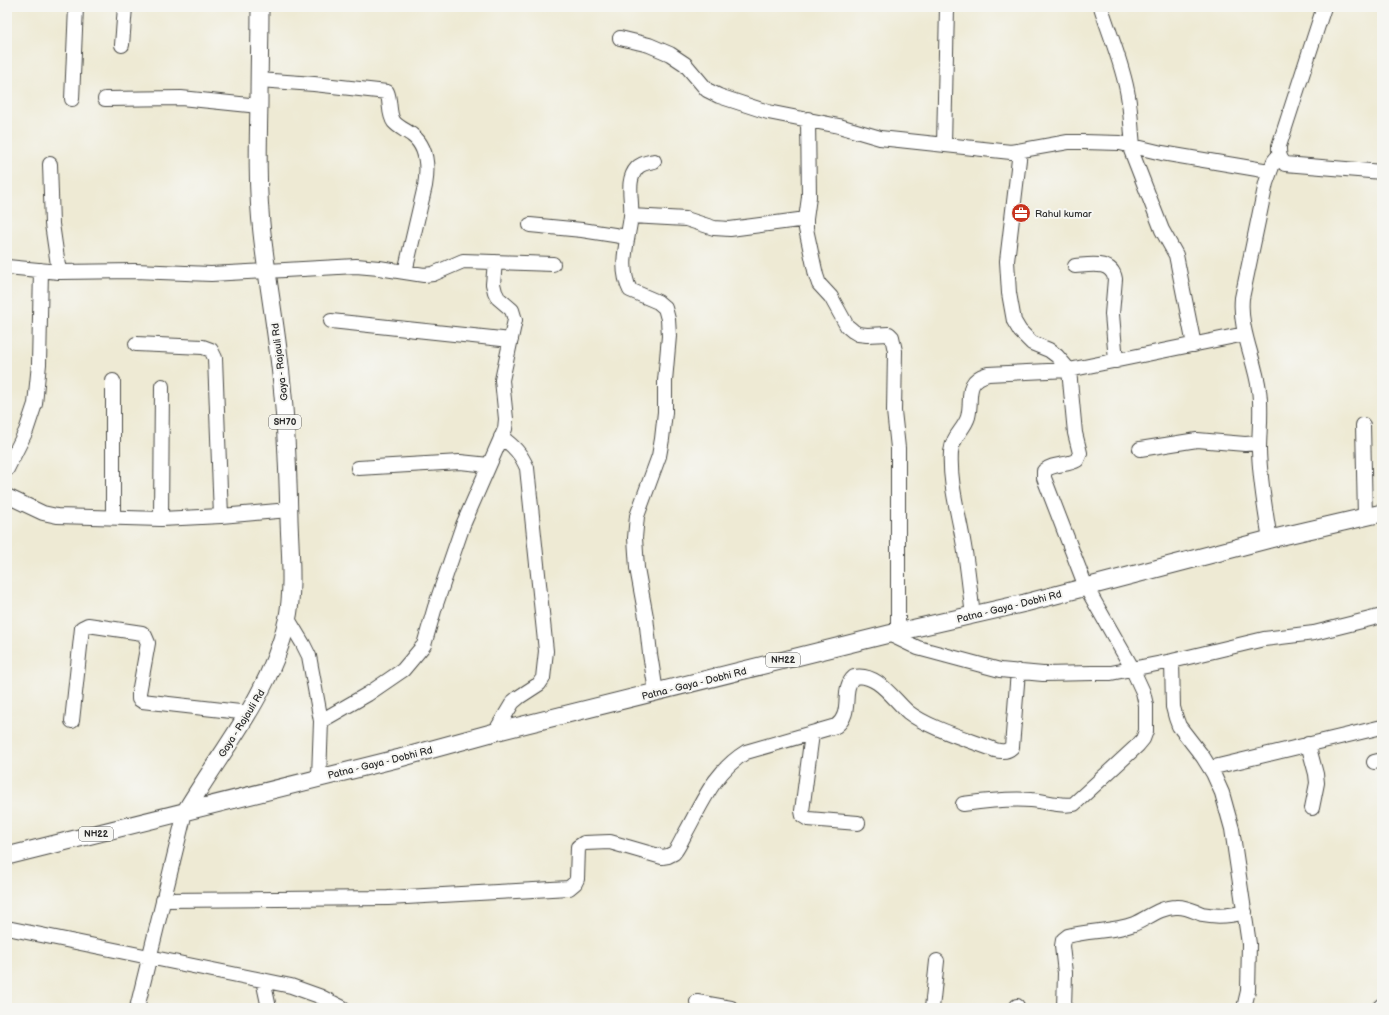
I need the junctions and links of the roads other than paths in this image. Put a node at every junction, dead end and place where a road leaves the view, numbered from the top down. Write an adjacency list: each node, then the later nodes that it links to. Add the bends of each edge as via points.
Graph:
1 (76, 7): 10 (street)
2 (125, 7): 8 (street)
3 (260, 7): 9 (main road, Gaya - Rajauli Rd / SH70)
4 (947, 7): 14 (street)
5 (1101, 7): 15 (street, via 1126,85)
6 (1324, 7): 17 (street, via 1279,146)
7 (620, 38): 13 (street, via 649,45 670,54 685,64 707,90 719,96 768,112)
8 (122, 45)
9 (259, 80): 12 (main road, Gaya - Rajauli Rd / SH70); 33 (street, via 387,92 394,122 414,137 424,149 426,158 425,186)
10 (72, 99)
11 (105, 99): 12 (street, via 181,98)
12 (259, 106): 31 (main road, Gaya - Rajauli Rd / SH70, via 257,168)
13 (808, 119): 14 (street, via 880,138); 23 (street, via 809,197)
14 (944, 145): 16 (street)
15 (1130, 145): 16 (street, via 1068,142); 20 (street); 38 (street, via 1162,230 1176,255)
16 (1020, 151): 40 (street, via 1007,260 1011,310 1020,331 1032,343 1057,356)
17 (1279, 155): 20 (street); 21 (street, via 1285,164)
18 (654, 161): 22 (street, via 637,168 633,176 630,191)
19 (50, 164): 32 (street, via 52,224)
20 (1269, 171): 35 (street, via 1242,298 1242,323)
21 (1382, 172)
22 (631, 216): 23 (street, via 686,219 714,228 730,229); 25 (street)
23 (806, 219): 62 (street, via 819,284 848,326 858,334 889,334 894,342 894,411 898,448)
24 (530, 224): 25 (street)
25 (627, 237): 66 (street, via 624,268 626,282 630,290 658,302 664,308 669,323 662,439 637,516 635,538 637,568)
26 (495, 262): 27 (street); 33 (street, via 463,261 433,274); 36 (street, via 495,292 498,298 510,307 515,320)
27 (553, 264)
28 (1075, 266): 39 (street, via 1103,265 1115,274 1112,324)
29 (7, 267): 30 (street)
30 (41, 270): 32 (street); 49 (street, via 39,364 35,404 26,431)
31 (266, 270): 32 (street, via 211,274); 33 (street, via 356,266); 51 (main road, Gaya - Rajauli Rd / SH70, via 281,367)
32 (60, 272)
33 (405, 272)
34 (331, 321): 36 (street)
35 (1246, 334): 38 (street); 45 (street, via 1260,392)
36 (510, 340): 44 (street, via 502,380 506,419)
37 (136, 344): 53 (street, via 203,347 211,350 215,358)
38 (1194, 345): 39 (street)
39 (1116, 361): 40 (street)
40 (1069, 370): 58 (street, via 1080,453 1077,460 1072,463 1048,468 1044,471 1044,478); 59 (street, via 988,374 979,376 972,386 968,416 954,440 952,452 953,485 965,546)
41 (113, 382): 55 (street)
42 (162, 386): 56 (street)
43 (1363, 425): 54 (street)
44 (501, 437): 47 (street); 71 (street, via 514,446 527,468 546,651 543,678 539,684 513,702)
45 (1259, 443): 46 (street, via 1197,440); 57 (street, via 1262,496)
46 (1140, 449)
47 (489, 465): 48 (street, via 460,462); 69 (street, via 463,525 424,645 403,670 368,694)
48 (358, 468)
49 (7, 469)
50 (7, 496): 55 (street, via 43,513 57,516)
51 (289, 510): 53 (street); 61 (main road, Gaya - Rajauli Rd / SH70, via 291,565)
52 (1382, 513): 54 (main road, Patna - Gaya - Dobhi Rd / NH22)
53 (221, 516): 56 (street)
54 (1365, 517): 57 (main road, Patna - Gaya - Dobhi Rd / NH22)
55 (113, 518): 56 (street)
56 (161, 519)
57 (1270, 539): 58 (main road, Patna - Gaya - Dobhi Rd / NH22)
58 (1086, 587): 59 (main road, Patna - Gaya - Dobhi Rd / NH22); 64 (street)
59 (973, 616): 62 (main road, Patna - Gaya - Dobhi Rd / NH22)
60 (1382, 616): 63 (street, via 1314,633 1264,639)
61 (288, 619): 67 (main road, Gaya - Rajauli Rd / SH70, via 271,671); 69 (street, via 309,656)
62 (894, 633): 65 (street, via 910,645 1000,670); 66 (main road, Patna - Gaya - Dobhi Rd / NH22)
63 (1172, 661): 64 (street); 74 (street, via 1173,707 1176,718 1179,726)
64 (1132, 668): 65 (street, via 1093,673 1043,674); 76 (street, via 1146,705 1146,731 1143,739 1074,804 1017,800)
65 (1018, 671): 72 (street, via 1012,746 1002,752 926,723 907,711 879,684 858,676 849,682 846,712 840,723)
66 (656, 692): 71 (main road, Patna - Gaya - Dobhi Rd / NH22)
67 (249, 713): 68 (street, via 142,701 139,693 148,643 145,636 142,633 88,625 82,628); 78 (main road, Gaya - Rajauli Rd / SH70)
68 (72, 720)
69 (320, 721): 75 (street)
70 (1382, 727): 73 (street)
71 (495, 732): 75 (main road, Patna - Gaya - Dobhi Rd / NH22)
72 (812, 734): 79 (street, via 803,816 808,819); 81 (street, via 746,752 735,759 719,774 674,853 668,856 654,856 605,841 580,844 577,879 569,888 388,898)
73 (1308, 744): 74 (street); 77 (street, via 1317,784)
74 (1210, 768): 82 (street, via 1222,793 1232,829)
75 (319, 777): 78 (main road, Patna - Gaya - Dobhi Rd / NH22)
76 (963, 804)
77 (1312, 808)
78 (185, 812): 80 (main road, Patna - Gaya - Dobhi Rd / NH22); 81 (street)
79 (858, 823)
80 (7, 856)
81 (163, 900): 84 (street)
82 (1245, 912): 94 (street, via 1222,916 1177,907 1154,913 1134,924 1068,936 1063,940 1062,946 1065,973); 95 (street, via 1249,944 1248,991)
83 (7, 928): 84 (street)
84 (149, 957): 86 (street); 89 (street)
85 (937, 961): 93 (street)
86 (263, 980): 90 (street); 91 (street, via 291,986)
87 (697, 1002): 92 (street)
88 (1382, 1005): 96 (street)
89 (137, 1008)
90 (269, 1008)
91 (344, 1008)
92 (731, 1008)
93 (932, 1008)
94 (1064, 1008)
95 (1244, 1008)
96 (1379, 1008)

